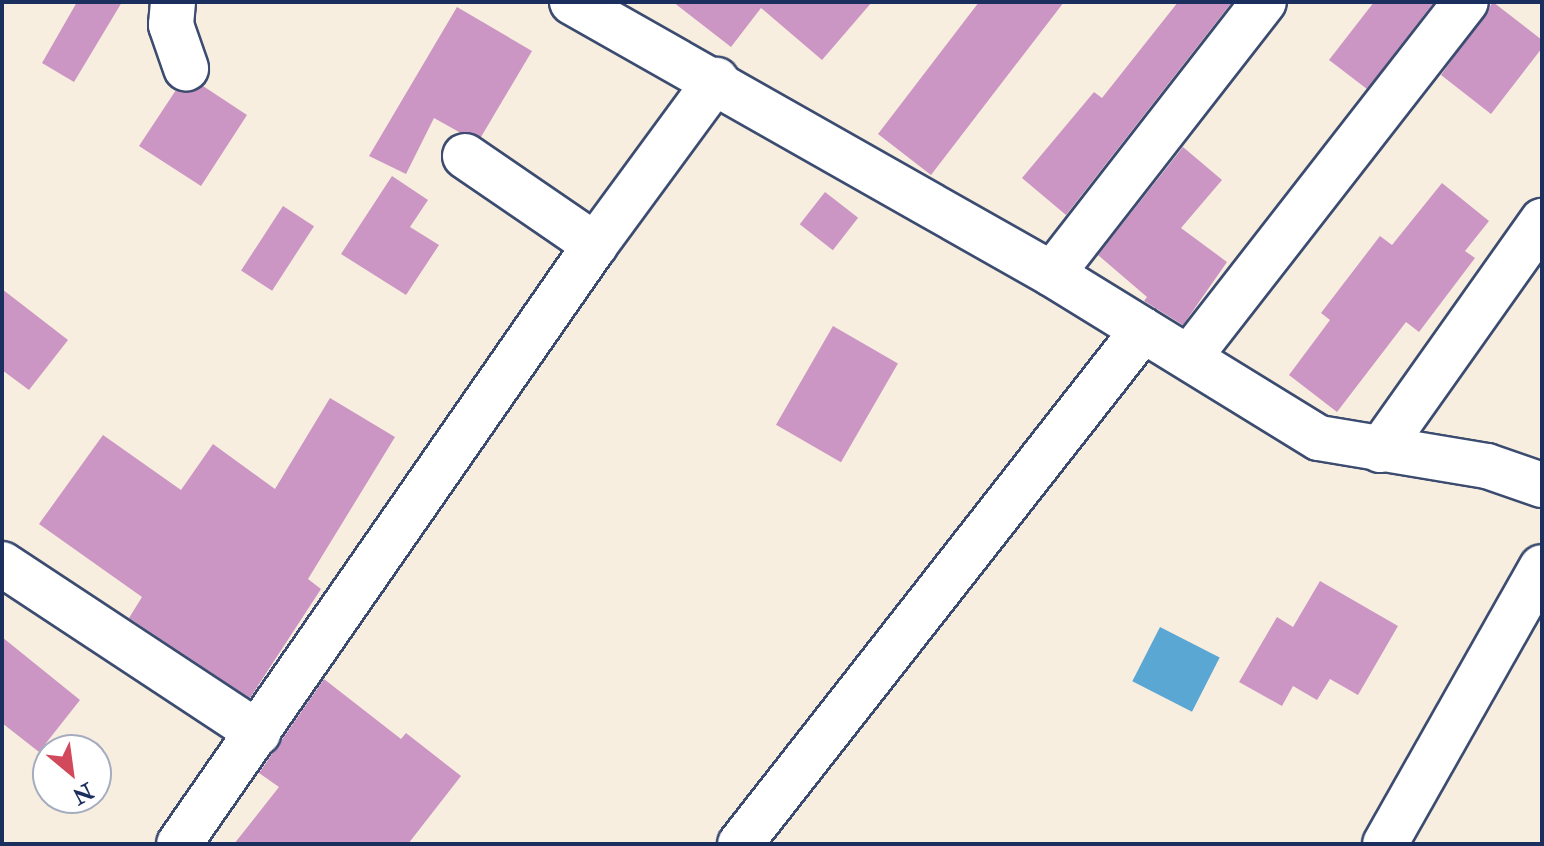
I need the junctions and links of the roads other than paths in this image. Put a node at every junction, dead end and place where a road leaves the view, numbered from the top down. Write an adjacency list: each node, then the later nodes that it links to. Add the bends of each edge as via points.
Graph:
1 (173, 2): 5 (street, via 171,25)
2 (572, 2): 6 (street)
3 (1264, 2): 10 (street)
4 (1466, 2): 12 (street)
5 (186, 68)
6 (716, 80): 9 (street); 10 (street)
7 (465, 156): 9 (street)
8 (1542, 221): 13 (street)
9 (595, 245): 17 (street)
10 (1052, 274): 11 (street)
11 (1143, 330): 12 (street); 19 (street)
12 (1190, 356): 13 (street, via 1319,438)
13 (1380, 450): 14 (street, via 1487,466)
14 (1542, 485)
15 (2, 564): 17 (street)
16 (1542, 567): 20 (street)
17 (258, 733): 18 (street)
18 (179, 844)
19 (740, 844)
20 (1385, 844)

